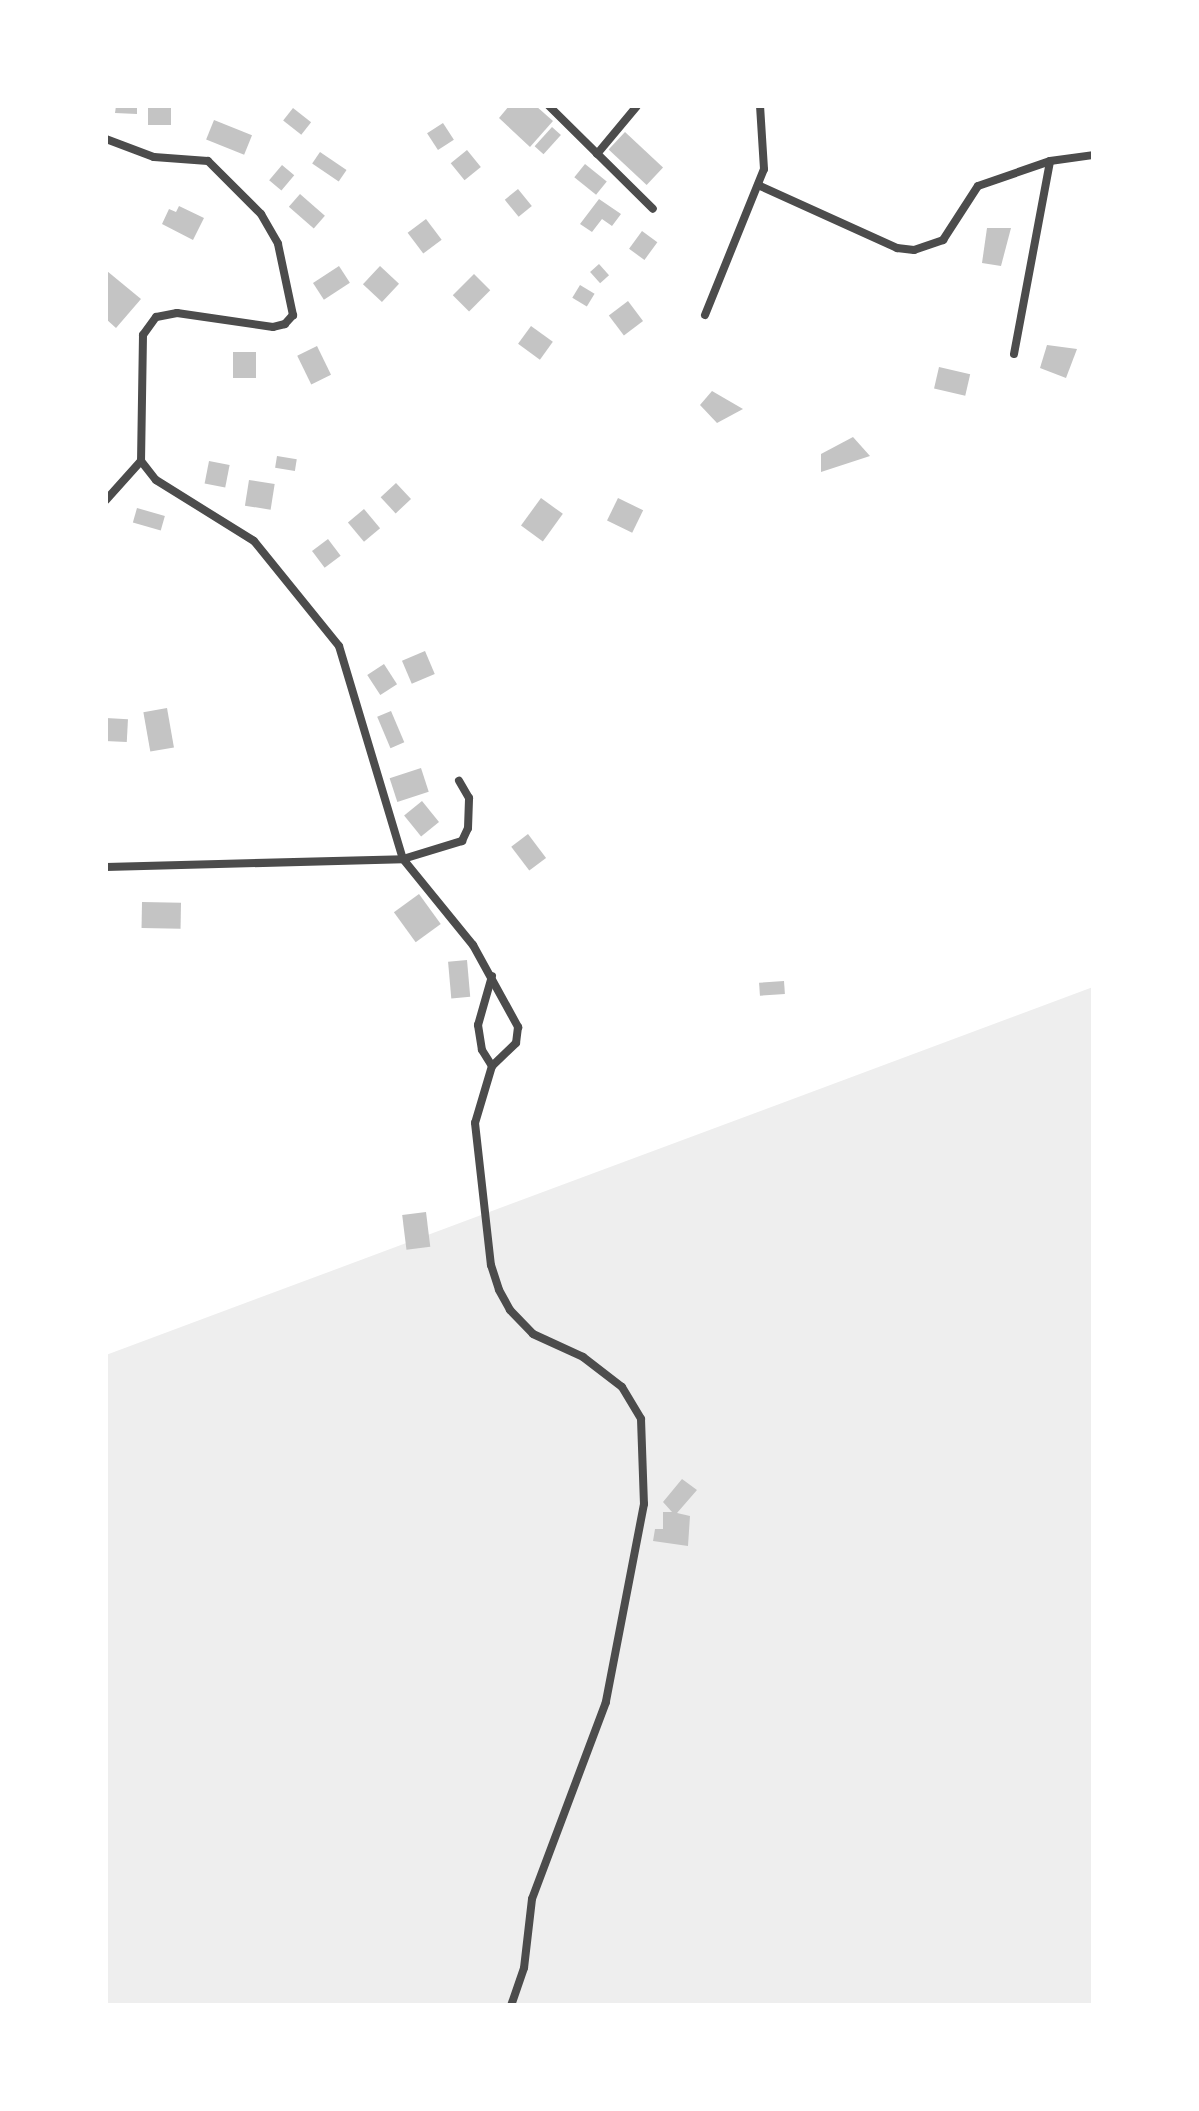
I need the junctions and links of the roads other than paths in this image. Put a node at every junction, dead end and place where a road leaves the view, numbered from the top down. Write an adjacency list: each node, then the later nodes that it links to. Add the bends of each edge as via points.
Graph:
1 (549, 106): 5 (street)
2 (637, 106): 5 (street)
3 (760, 106): 8 (street, via 765,142)
4 (106, 139): 12 (street, via 154,157 208,161 221,169 261,214 278,244 290,287 293,315 273,327 177,313 156,317 143,335 139,358)
5 (597, 154): 9 (street)
6 (1093, 155): 7 (street)
7 (1050, 161): 8 (street, via 978,186 943,240 914,250 897,248); 11 (street)
8 (758, 185): 10 (street)
9 (653, 209)
10 (705, 315)
11 (1014, 354)
12 (141, 461): 13 (street); 15 (street, via 156,480 254,541 339,646)
13 (106, 500)
14 (459, 781): 15 (street, via 469,798 462,841)
15 (403, 859): 16 (street); 17 (street)
16 (106, 867)
17 (492, 976): 18 (street, via 478,1025 482,1050); 18 (street, via 518,1027 516,1043)
18 (492, 1066): 19 (street, via 475,1123 491,1265 499,1290 533,1334 583,1357 622,1387 641,1419 645,1475 606,1702 532,1899 524,1968)
19 (511, 2005)

